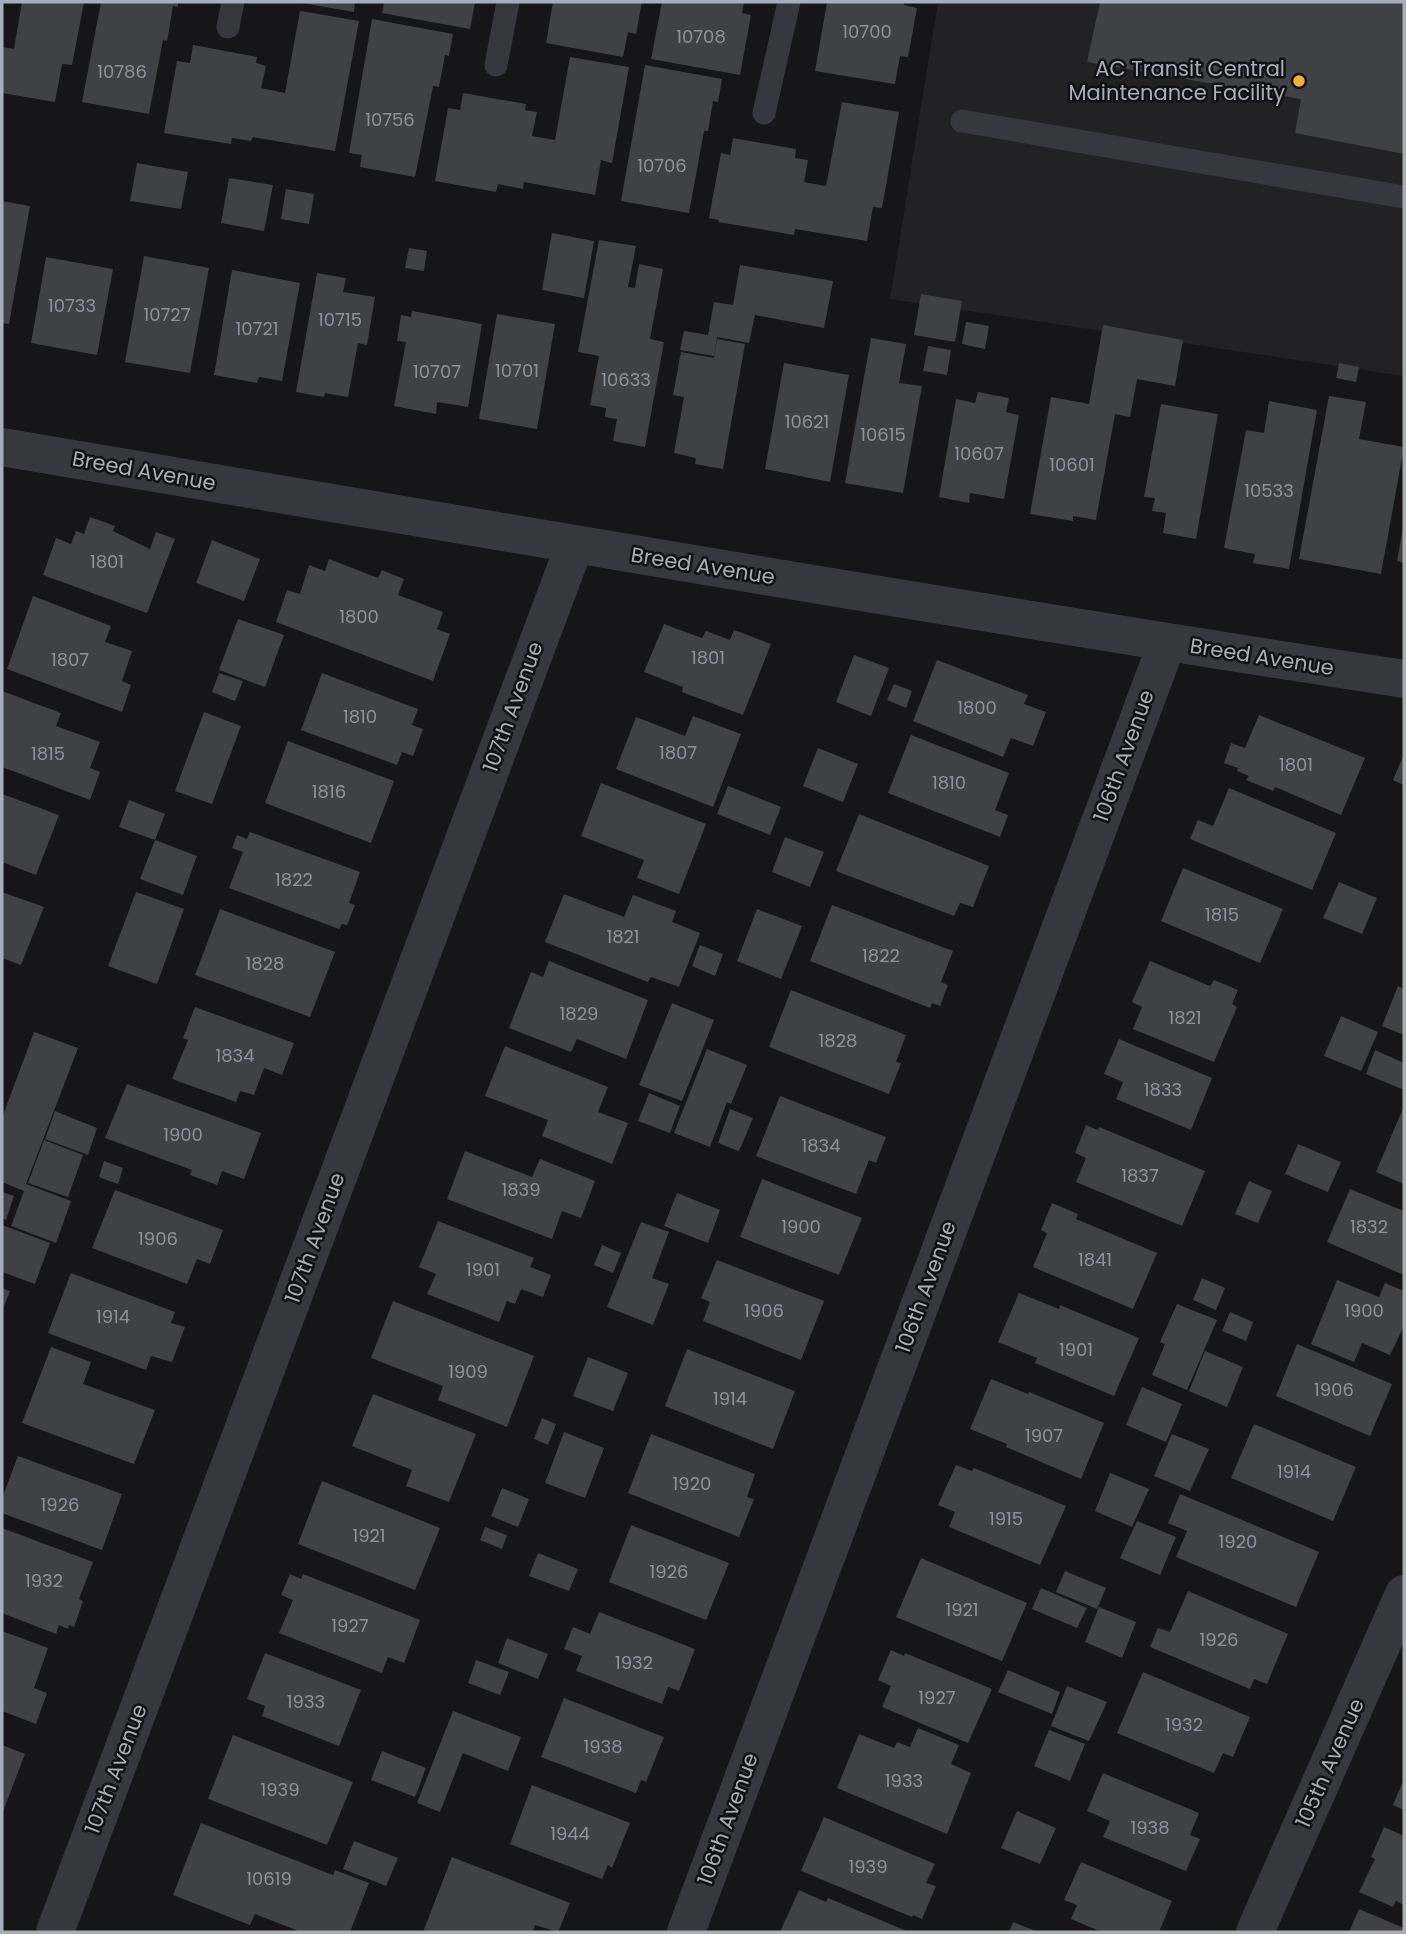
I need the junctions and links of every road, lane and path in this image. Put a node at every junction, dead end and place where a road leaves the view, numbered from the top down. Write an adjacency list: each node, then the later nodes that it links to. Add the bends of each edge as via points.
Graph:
1 (233, 2): 4 (lane)
2 (508, 2): 5 (lane)
3 (789, 2): 6 (lane)
4 (228, 27)
5 (496, 65)
6 (764, 113)
7 (961, 121): 8 (lane)
8 (1404, 197)
9 (2, 447): 10 (street, Breed Avenue)
10 (575, 544): 11 (street, Breed Avenue); 14 (street, 107th Avenue)
11 (1167, 643): 12 (street, Breed Avenue); 15 (street, 106th Avenue)
12 (1404, 679)
13 (1404, 1594): 16 (street, 105th Avenue)
14 (55, 1932)
15 (686, 1932)
16 (1255, 1932)

